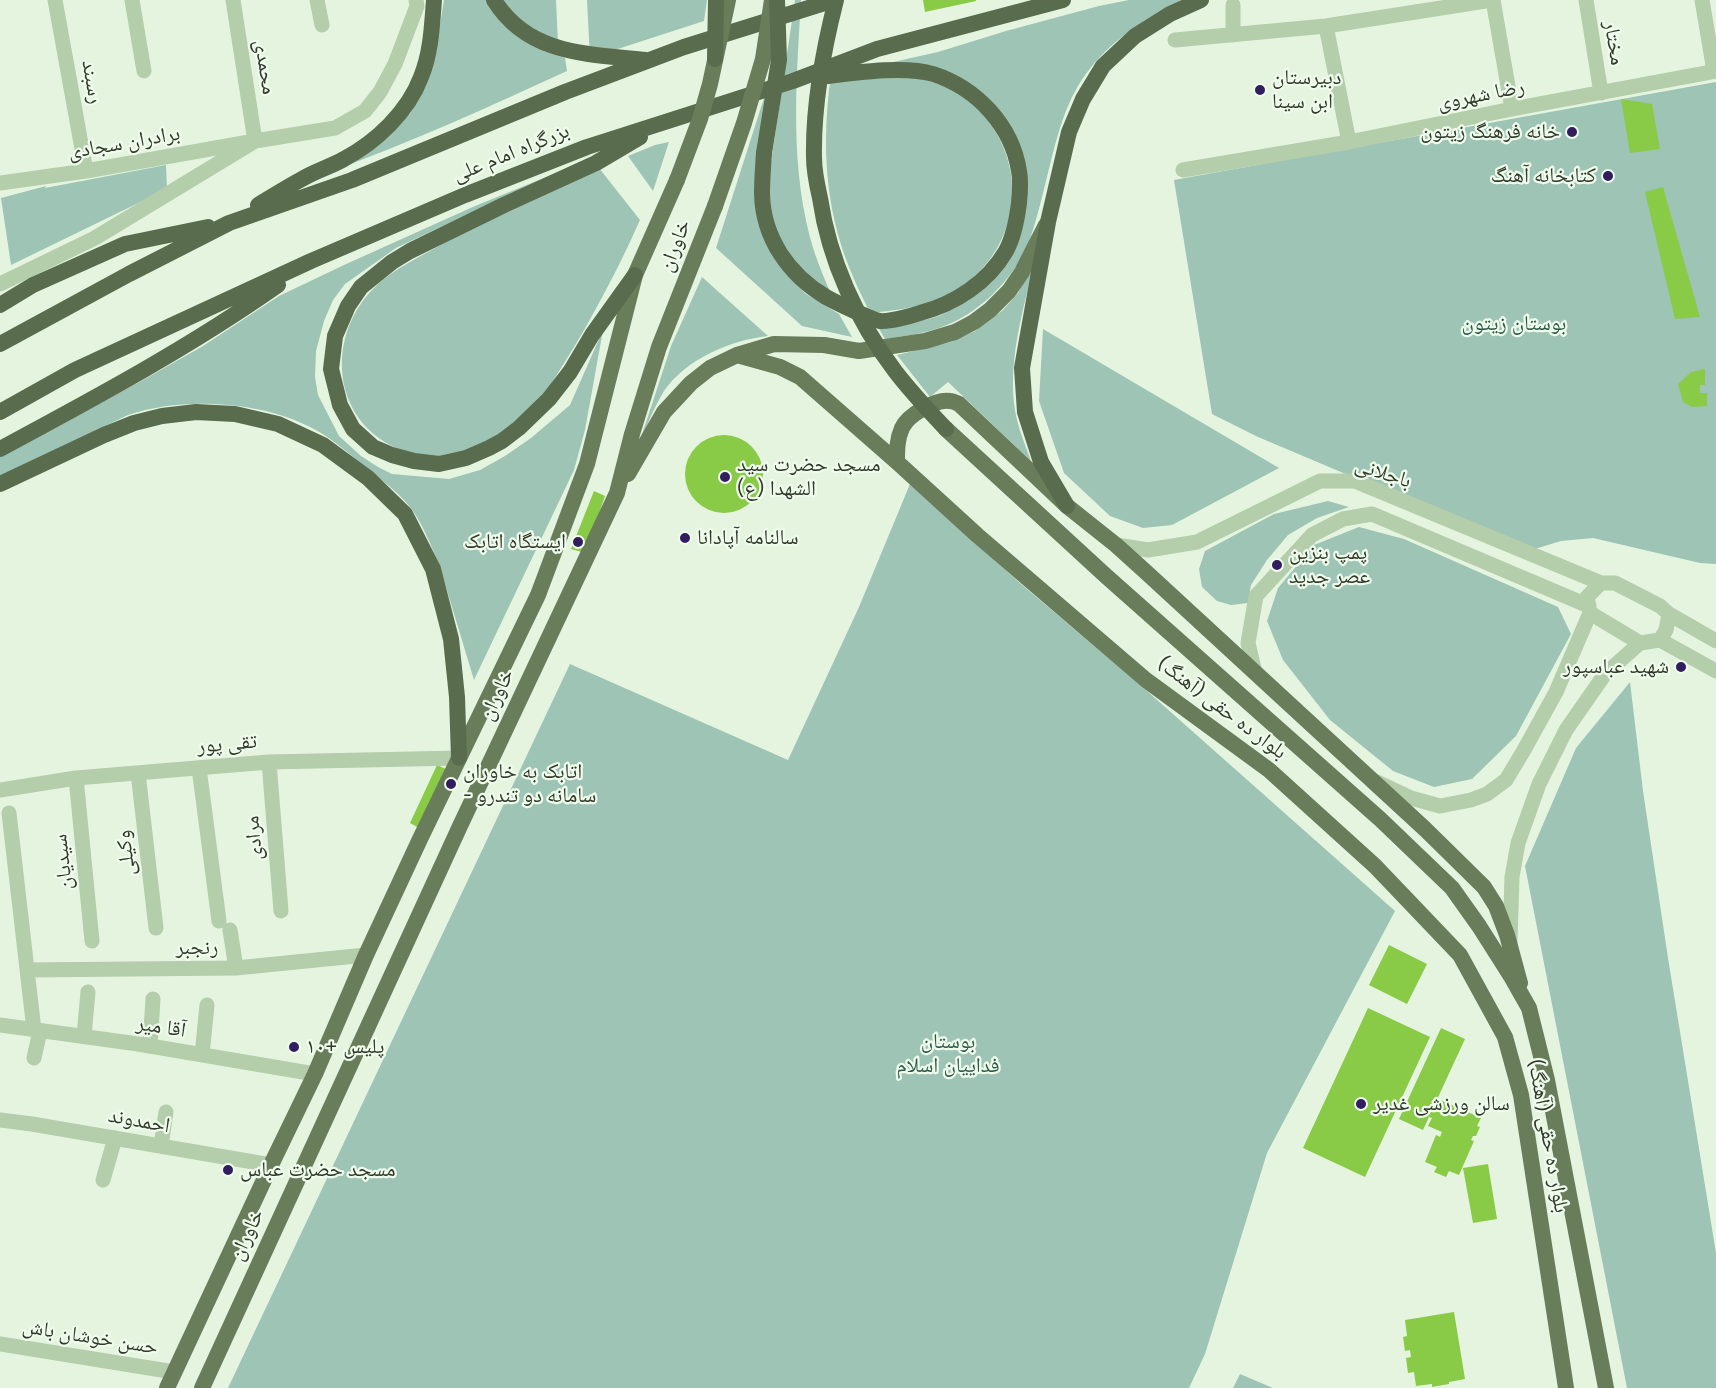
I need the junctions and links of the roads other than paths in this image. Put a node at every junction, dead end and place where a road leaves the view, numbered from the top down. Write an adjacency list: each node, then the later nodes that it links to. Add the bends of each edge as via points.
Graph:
1 (56, 0): 33 (street, رسبند)
2 (132, 0): 24 (street)
3 (233, 0): 30 (street, محمدی)
4 (317, 0): 18 (street)
5 (434, 0): 36 (highway, via 422,77 412,97 388,126 344,159 303,178)
6 (494, 0): 23 (highway, via 508,19 541,42 590,55)
7 (716, 0): 22 (highway, bridge)
8 (728, 0): 22 (main road, خاوران, bridge)
9 (775, 0): 26 (highway, bridge, via 779,60 764,153 762,195 769,231 789,267 812,289 880,321 931,311 962,296 996,266 1018,214 1020,172 1007,135 975,95 942,77 911,70); 48 (main road, خاوران, bridge, via 744,123 659,347)
10 (835, 0): 23 (highway, بزرگراه امام علی); 44 (highway, bridge, via 817,98 813,159 829,242 847,292 869,332 894,370)
11 (1063, 0): 26 (highway, بزرگراه امام علی, via 877,49)
12 (1201, 0): 35 (highway, via 1135,36 1103,66 1069,132)
13 (1492, 0): 19 (street); 28 (street)
14 (1586, 0): 27 (street, مختار)
15 (1702, 0): 25 (street)
16 (416, 3): 30 (street, برادران سجادی, via 395,64 365,111 335,128)
17 (1233, 5): 20 (street)
18 (322, 25)
19 (1326, 26): 20 (street); 31 (street)
20 (1233, 35): 21 (street)
21 (1175, 40)
22 (715, 59): 38 (main road, خاوران, bridge, via 700,119)
23 (650, 60): 36 (highway, بزرگراه امام علی, via 352,180)
24 (144, 71)
25 (1715, 71): 27 (street, رضا شهروی)
26 (793, 81): 29 (highway, بزرگراه امام علی)
27 (1601, 93): 28 (street, رضا شهروی)
28 (1512, 109): 31 (street, رضا شهروی)
29 (663, 123): 37 (highway, بزرگراه امام علی, via 587,147); 38 (highway, via 596,163 410,251 374,275 348,306 335,336 331,369 340,405 353,429 373,447 392,455 439,464 489,448 519,428 549,399)
30 (255, 141): 33 (street, برادران سجادی); 39 (street, via 95,238)
31 (1349, 142): 32 (street, رضا شهروی)
32 (1183, 170)
33 (86, 171): 34 (street, برادران سجادی)
34 (0, 183)
35 (1048, 222): 42 (main road, via 1008,291 990,310 955,332 925,341 859,351 824,345 774,344); 49 (highway, via 1022,368 1024,412 1041,462)
36 (229, 223): 40 (highway, via 125,244 33,285); 41 (highway, بزرگراه امام علی)
37 (311, 261): 43 (highway, بزرگراه امام علی, via 75,370); 45 (highway, via 233,317)
38 (635, 274): 59 (main road, خاوران, via 587,464 538,595)
39 (0, 284)
40 (0, 305)
41 (0, 344)
42 (737, 355): 46 (main road, بلوار ده حقی (آهنگ), via 800,376); 48 (main road, via 710,368 676,397)
43 (0, 412)
44 (946, 429): 75 (main road, بلوار ده حقی (آهنگ), via 1452,888)
45 (0, 449)
46 (897, 462): 49 (main road, via 898,437 903,426 913,415 951,400); 95 (main road, بلوار ده حقی (آهنگ), via 1146,680 1269,770 1375,866 1460,954 1505,1037 1521,1095)
47 (0, 484): 59 (highway, via 104,435 162,416 196,412 235,414 278,424 323,445 368,478 405,514 433,569 451,639)
48 (617, 493): 94 (main road, خاوران)
49 (1067, 506): 50 (main road)
50 (1116, 545): 51 (street, باجلانی, via 1148,550 1197,542 1320,481 1355,481); 58 (main road)
51 (1601, 583): 52 (street, via 1587,597); 53 (street, باجلانی, via 1615,583)
52 (1589, 609): 56 (street, باجلانی); 58 (street, باجلانی, via 1372,514 1343,519 1312,535 1256,596 1248,643); 64 (street, via 1556,692 1506,780 1487,794 1440,806 1411,798)
53 (1669, 614): 54 (street); 55 (street, باجلانی)
54 (1660, 640): 56 (street); 57 (street)
55 (1716, 641)
56 (1640, 643): 70 (street, via 1605,674 1566,730 1539,784 1518,843 1512,877)
57 (1716, 671)
58 (1255, 673): 64 (main road)
59 (459, 758): 60 (street, تقی پور); 71 (main road, خاوران)
60 (269, 762): 61 (street, تقی پور); 67 (street, مرادی)
61 (199, 768): 62 (street, تقی پور); 72 (street, via 224,925)
62 (138, 773): 63 (street, تقی پور); 68 (street, وکیلی)
63 (76, 778): 65 (street, تقی پور); 69 (street, سیدیان)
64 (1370, 778): 70 (main road, via 1484,887 1496,906)
65 (0, 790)
66 (9, 813): 73 (street)
67 (281, 911)
68 (156, 928)
69 (92, 941)
70 (1510, 945): 75 (main road)
71 (366, 955): 72 (street, رنجبر); 84 (main road, خاوران)
72 (236, 968): 73 (street, رنجبر)
73 (27, 970): 79 (street)
74 (88, 992): 80 (street)
75 (1523, 998): 96 (main road, بلوار ده حقی (آهنگ), via 1547,1080)
76 (153, 999): 81 (street)
77 (207, 1005): 82 (street)
78 (0, 1025): 79 (street, آقا میر)
79 (37, 1030): 80 (street, آقا میر); 83 (street)
80 (84, 1036): 81 (street, آقا میر)
81 (150, 1046): 82 (street, آقا میر)
82 (202, 1055): 84 (street, آقا میر)
83 (34, 1058)
84 (315, 1074): 89 (main road, خاوران)
85 (166, 1112): 88 (street)
86 (0, 1120): 87 (street, احمدوند)
87 (115, 1138): 88 (street, احمدوند); 90 (street)
88 (161, 1146): 89 (street, احمدوند)
89 (271, 1165): 92 (main road, خاوران)
90 (103, 1180)
91 (0, 1344): 92 (street, حسن خوشان باش)
92 (174, 1372): 93 (main road, خاوران)
93 (167, 1388)
94 (202, 1388)
95 (1566, 1388)
96 (1606, 1388)

